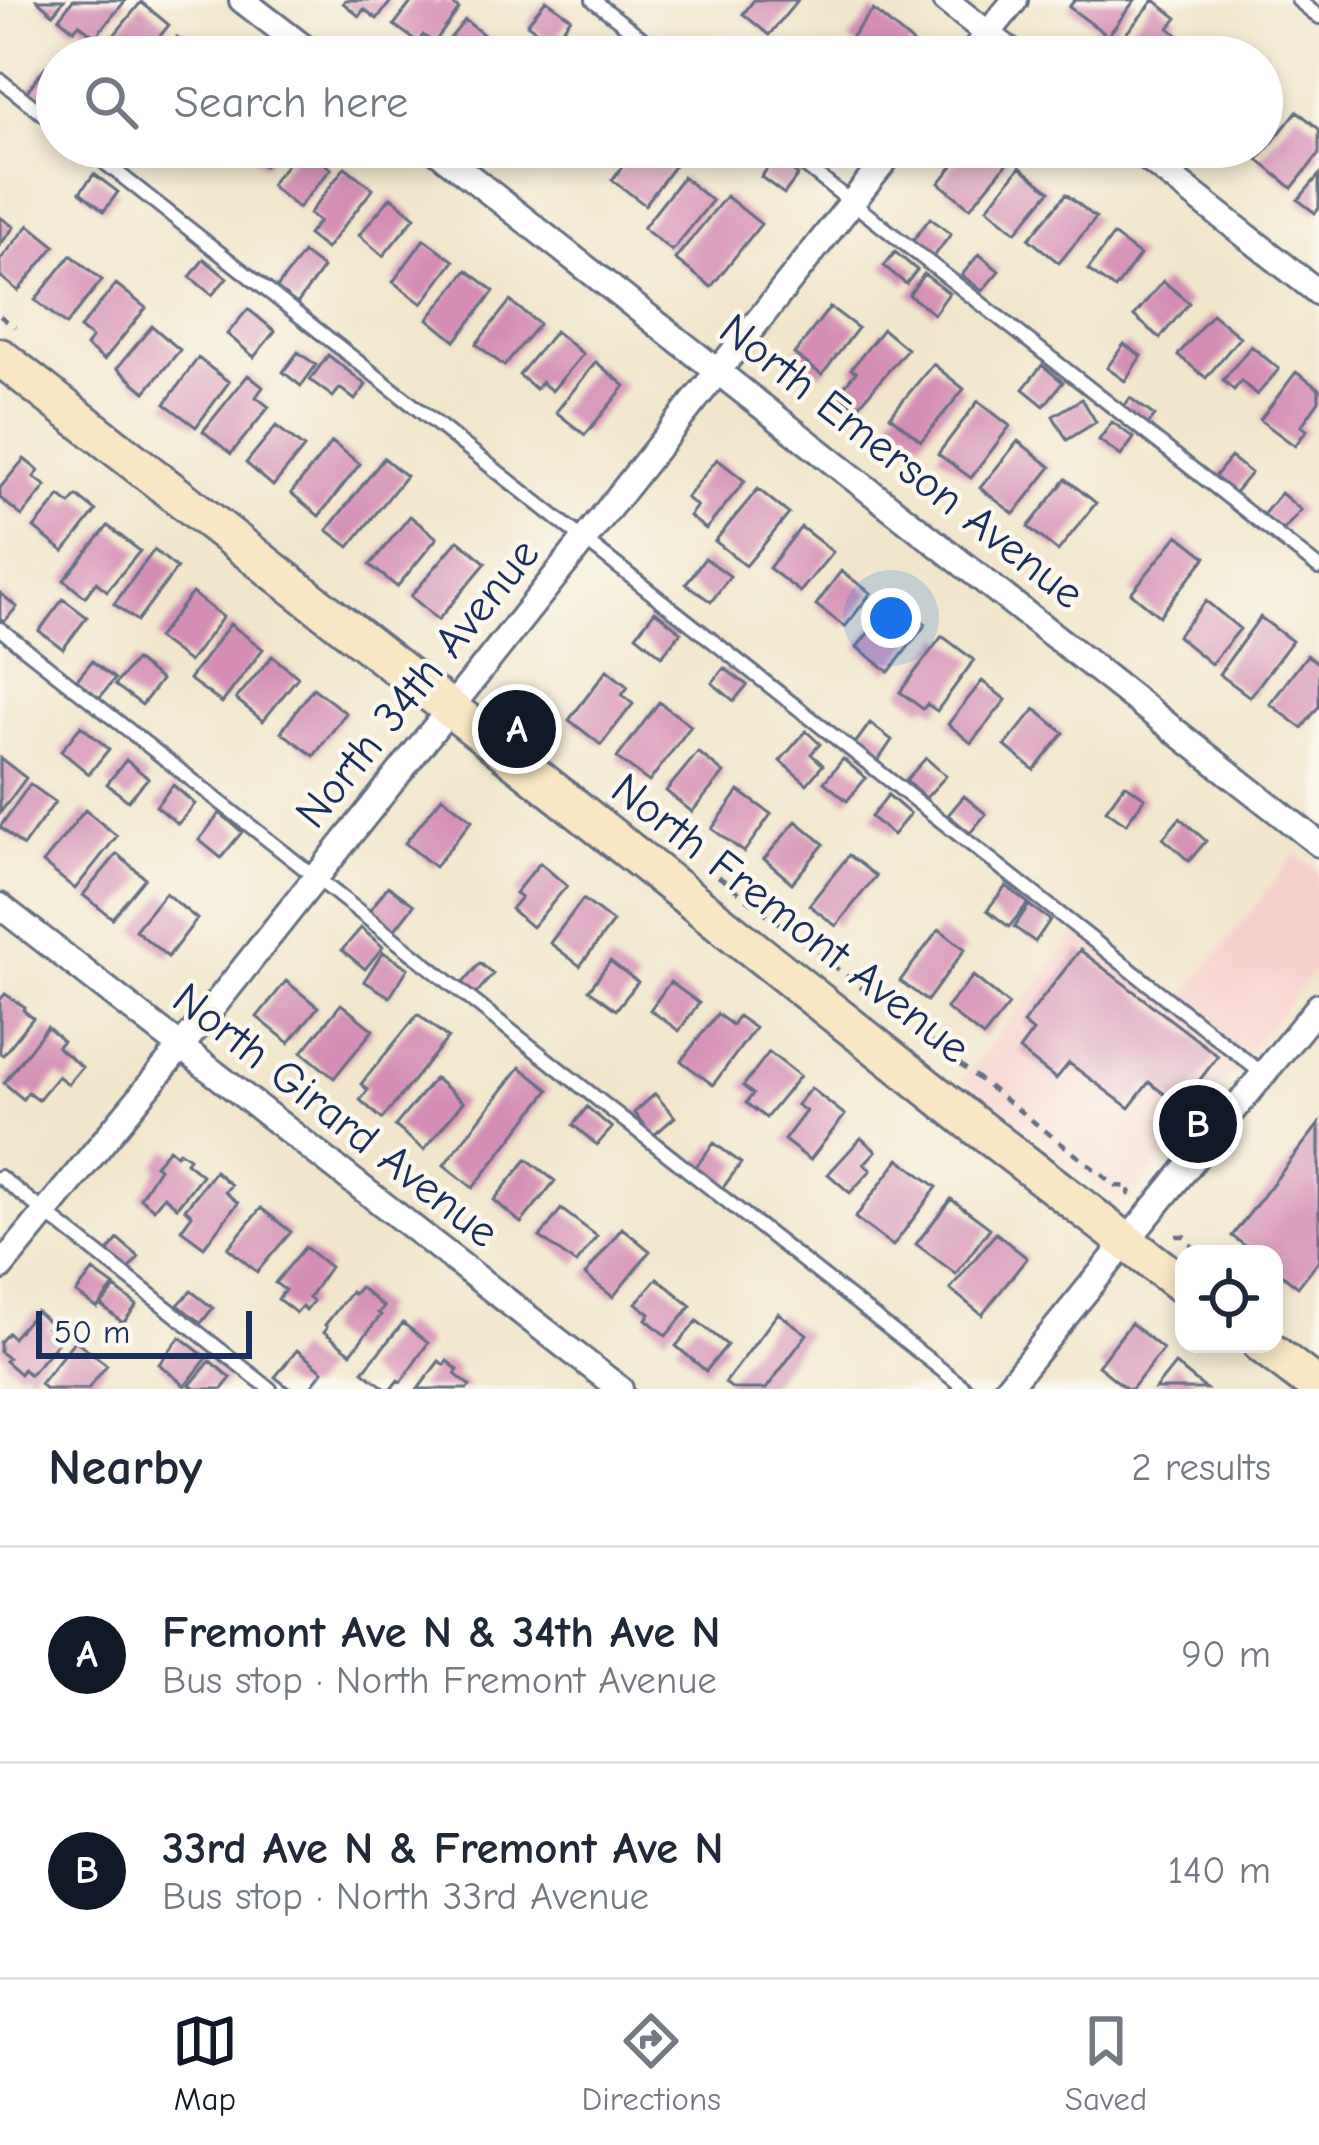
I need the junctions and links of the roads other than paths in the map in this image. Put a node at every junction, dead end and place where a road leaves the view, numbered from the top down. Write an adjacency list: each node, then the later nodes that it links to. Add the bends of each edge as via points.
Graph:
1 (242, 0): 8 (street)
2 (593, 0): 9 (lane)
3 (945, 0): 7 (street)
4 (1015, 0): 7 (street)
5 (1298, 0): 6 (lane)
6 (1319, 16)
7 (988, 34): 10 (street)
8 (289, 36)
9 (639, 36)
10 (991, 36)
11 (0, 80): 12 (lane)
12 (36, 108)
13 (112, 168): 22 (lane)
14 (458, 168): 21 (street, North Emerson Avenue)
15 (808, 168): 18 (lane)
16 (879, 168): 18 (street, North 34th Avenue)
17 (1160, 168): 19 (street)
18 (851, 202): 21 (street, North 34th Avenue); 23 (lane)
19 (1319, 293)
20 (0, 357): 25 (street, North Fremont Avenue)
21 (718, 370): 22 (street, North 34th Avenue); 26 (street, North Emerson Avenue)
22 (585, 540): 25 (street, North 34th Avenue); 31 (lane)
23 (1319, 568)
24 (0, 629): 27 (lane)
25 (451, 709): 27 (street, North 34th Avenue); 34 (street, North Fremont Avenue)
26 (1319, 844)
27 (314, 879): 30 (street, North 34th Avenue); 41 (lane)
28 (0, 906): 30 (street, North Girard Avenue)
29 (1319, 1006): 31 (street)
30 (181, 1047): 33 (street, North 34th Avenue); 40 (street, North Girard Avenue)
31 (1263, 1074): 34 (street)
32 (0, 1177): 33 (lane)
33 (45, 1212): 35 (street, North 34th Avenue); 39 (lane)
34 (1126, 1242): 36 (street, North Fremont Avenue); 42 (street)
35 (0, 1268)
36 (1175, 1279)
37 (1273, 1353): 38 (street)
38 (1319, 1388)
39 (270, 1389)
40 (620, 1389)
41 (966, 1389)
42 (1006, 1389)

